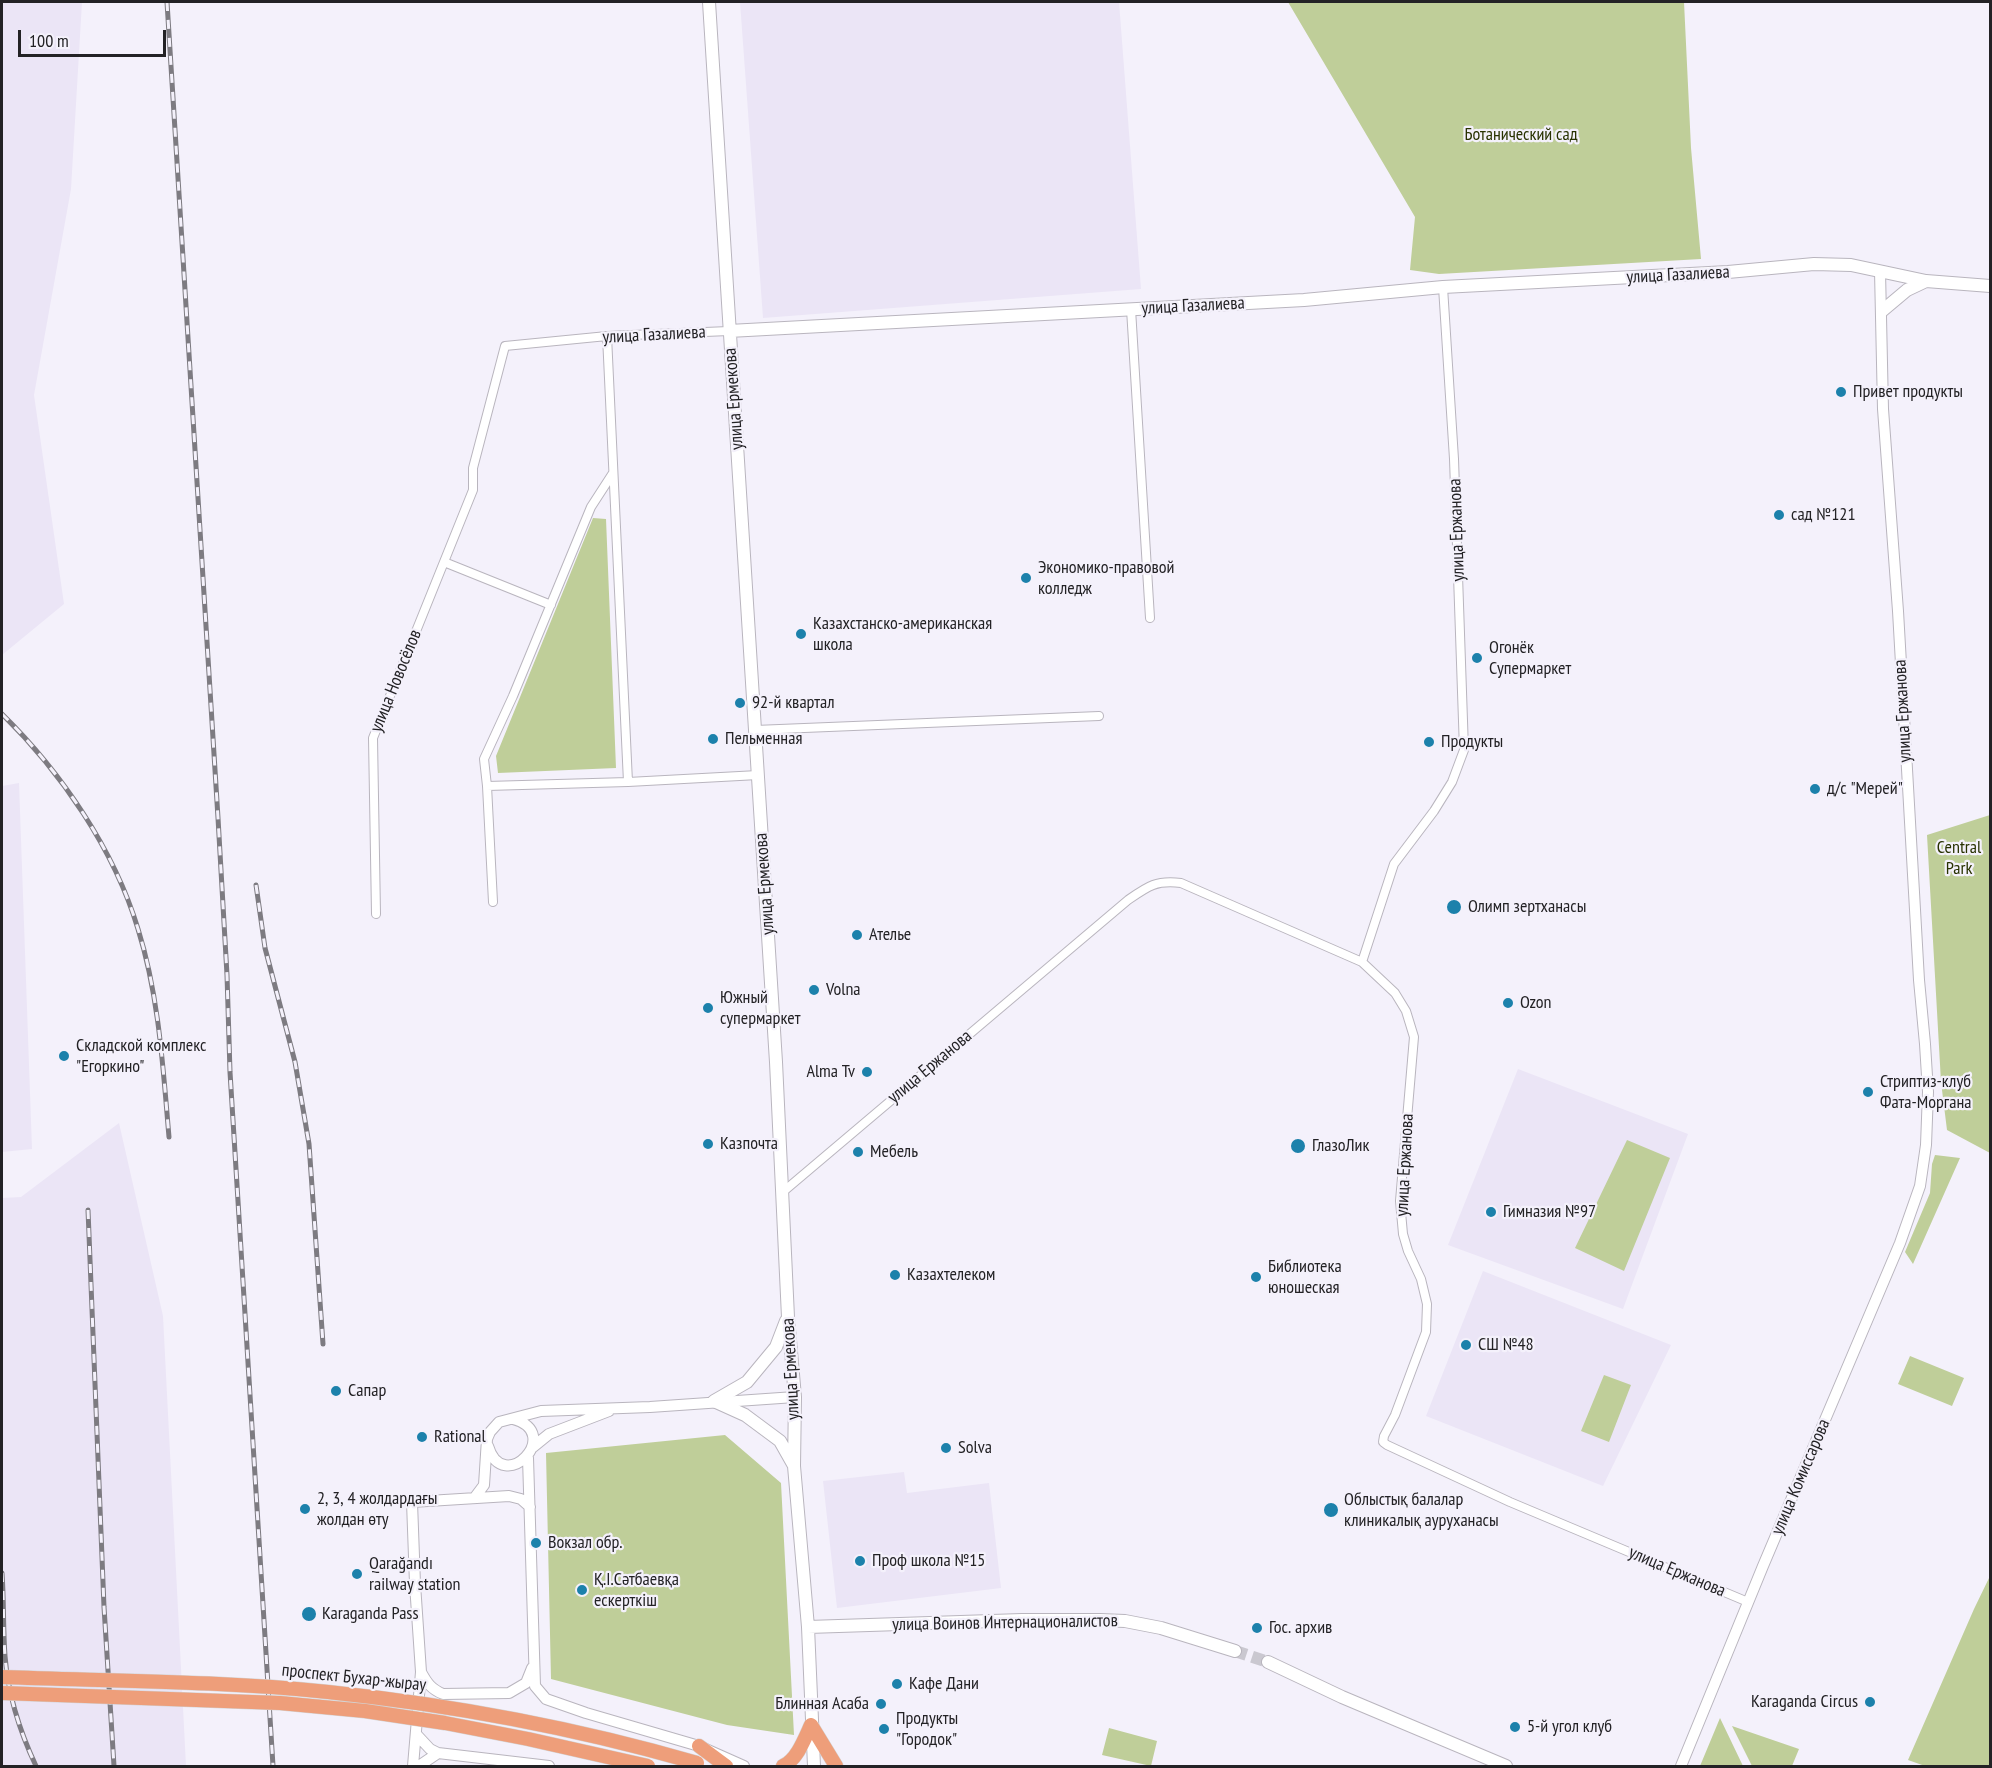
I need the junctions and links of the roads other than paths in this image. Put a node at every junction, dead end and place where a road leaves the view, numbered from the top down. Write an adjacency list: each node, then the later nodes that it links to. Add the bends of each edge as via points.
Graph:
1 (709, 2): 8 (main road, улица Ермекова)
2 (1880, 271): 3 (main road, улица Газалиева); 5 (main road, улица Газалиева, via 1814,264); 7 (street, улица Ержанова)
3 (1926, 281): 4 (main road, улица Газалиева); 7 (main road, via 1907,290)
4 (1990, 285)
5 (1443, 287): 6 (main road, улица Газалиева, via 1304,300); 22 (street, улица Ержанова, via 1454,459 1464,750 1452,782 1394,864)
6 (1131, 309): 8 (main road, улица Газалиева); 14 (street)
7 (1882, 311): 23 (street, улица Ержанова, via 1882,409 1928,1092)
8 (729, 331): 9 (street, улица Газалиева); 16 (main road, улица Ермекова)
9 (607, 336): 10 (street, улица Газалиева); 11 (street)
10 (504, 346): 12 (street, улица Новосёлов, via 474,468 473,490)
11 (613, 473): 13 (street, via 591,507); 18 (street)
12 (444, 562): 13 (street); 21 (street, улица Новосёлов, via 373,738)
13 (551, 605): 19 (street, via 484,759)
14 (1150, 618)
15 (1099, 716): 16 (street)
16 (755, 730): 17 (main road, улица Ермекова)
17 (758, 775): 18 (street); 24 (main road, улица Ермекова)
18 (628, 782): 19 (street)
19 (487, 786): 20 (street)
20 (493, 902)
21 (376, 914)
22 (1362, 962): 24 (street, улица Ержанова, via 1181,883 1163,880 1128,900); 35 (street, улица Ержанова, via 1395,993 1407,1011 1414,1036 1400,1201 1403,1234 1427,1304 1426,1332 1383,1442 1510,1502)
23 (1920, 1186): 35 (street, улица Комиссарова, via 1900,1243)
24 (784, 1191): 25 (main road, улица Ермекова)
25 (788, 1317): 26 (main road, улица Ермекова); 27 (main road, via 776,1347 747,1382)
26 (795, 1397): 27 (street); 32 (main road, улица Ермекова)
27 (714, 1401): 28 (street); 32 (main road, via 745,1415 780,1441)
28 (618, 1407): 29 (street, via 541,1410); 31 (street, via 549,1434)
29 (513, 1419): 30 (street, via 494,1426); 31 (street, via 529,1429)
30 (488, 1446): 31 (street, via 500,1463 515,1465); 33 (street, via 484,1485)
31 (530, 1452): 34 (street)
32 (794, 1466): 36 (main road, улица Ермекова)
33 (476, 1497): 34 (street, via 509,1496); 40 (street, via 412,1502)
34 (530, 1507): 39 (street)
35 (1748, 1602): 60 (street, улица Комиссарова)
36 (808, 1628): 37 (main road, улица Воинов Интернационалистов, via 1022,1620 1125,1621); 45 (main road, улица Ермекова)
37 (1235, 1651)
38 (1268, 1662): 59 (main road)
39 (533, 1666): 43 (street, via 526,1683 509,1693); 47 (street, via 535,1686 546,1699)
40 (421, 1672): 43 (street, via 427,1684); 44 (street)
41 (2, 1677): 49 (main road, проспект Бухар-жырау, bridge, via 243,1686 430,1704 571,1730)
42 (2, 1693): 53 (main road, проспект Бухар-жырау, bridge, via 280,1703 365,1711 528,1739)
43 (443, 1694): 44 (street)
44 (418, 1717): 46 (street)
45 (811, 1725): 56 (main road, via 800,1747); 57 (main road, улица Ермекова); 58 (main road)
46 (416, 1734): 48 (street); 50 (street)
47 (699, 1746): 54 (main road); 55 (street)
48 (438, 1753): 51 (street); 52 (street)
49 (702, 1765)
50 (413, 1767)
51 (419, 1767)
52 (549, 1767)
53 (648, 1767)
54 (726, 1767)
55 (744, 1767)
56 (783, 1767)
57 (814, 1767)
58 (836, 1767)
59 (1506, 1767)
60 (1681, 1767)

